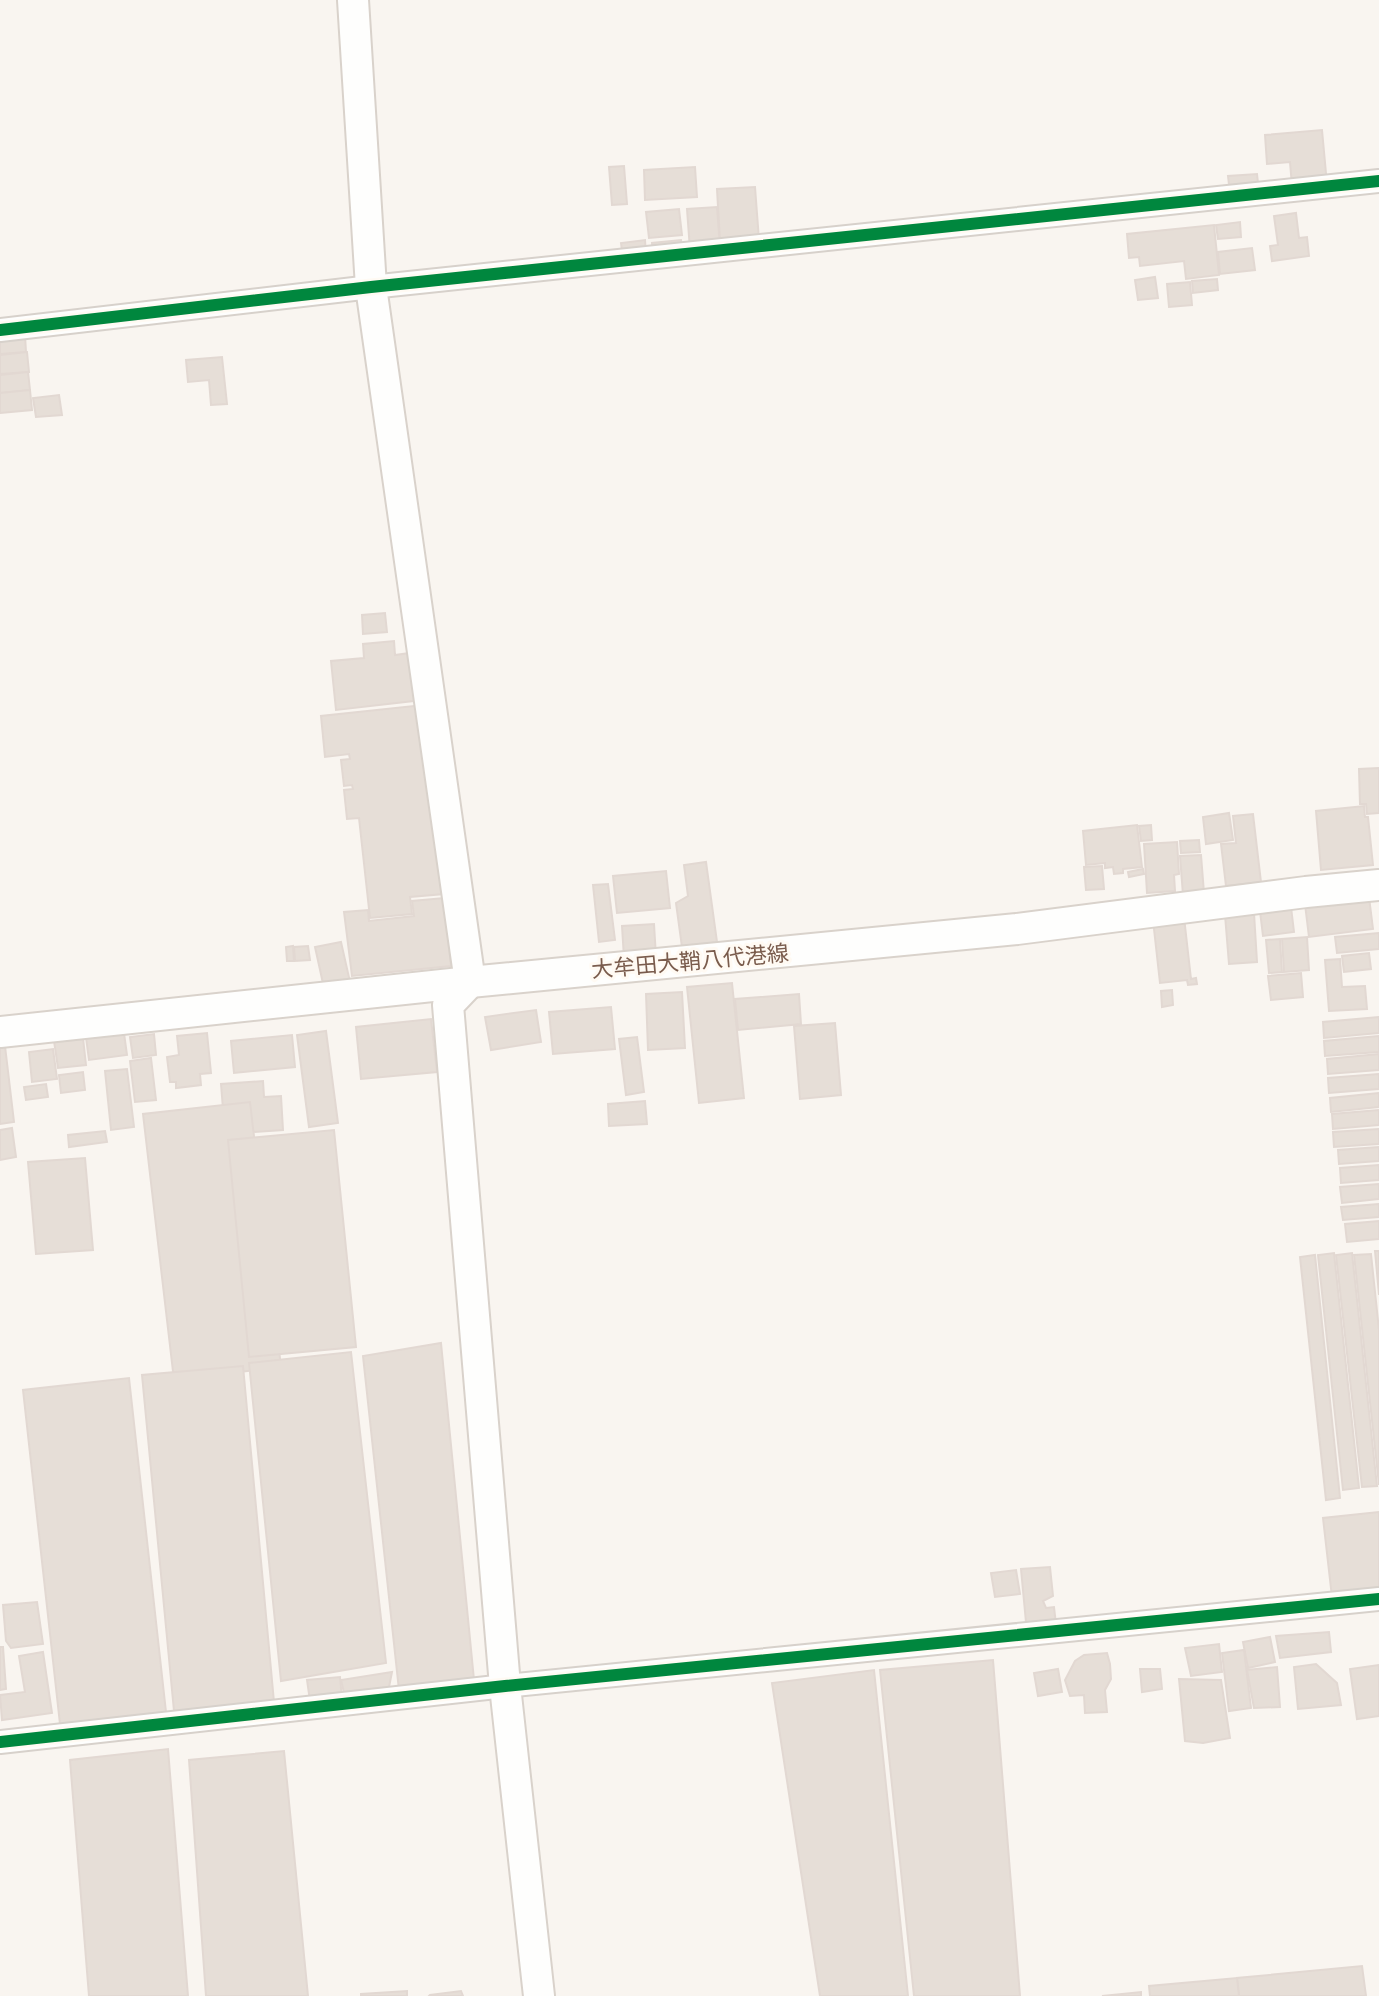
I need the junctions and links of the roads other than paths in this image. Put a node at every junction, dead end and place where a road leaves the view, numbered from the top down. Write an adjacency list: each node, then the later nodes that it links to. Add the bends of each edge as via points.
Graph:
1 (353, 0): 3 (main road)
2 (1379, 181): 3 (street)
3 (371, 287): 4 (street); 6 (main road)
4 (0, 330)
5 (1379, 885): 6 (main road, 大牟田大鞘八代港線, via 1017,929)
6 (470, 982): 7 (main road, 大牟田大鞘八代港線); 9 (main road, via 448,1005)
7 (0, 1032)
8 (1379, 1599): 9 (street)
9 (505, 1686): 10 (street); 11 (main road)
10 (0, 1742)
11 (539, 1996)

